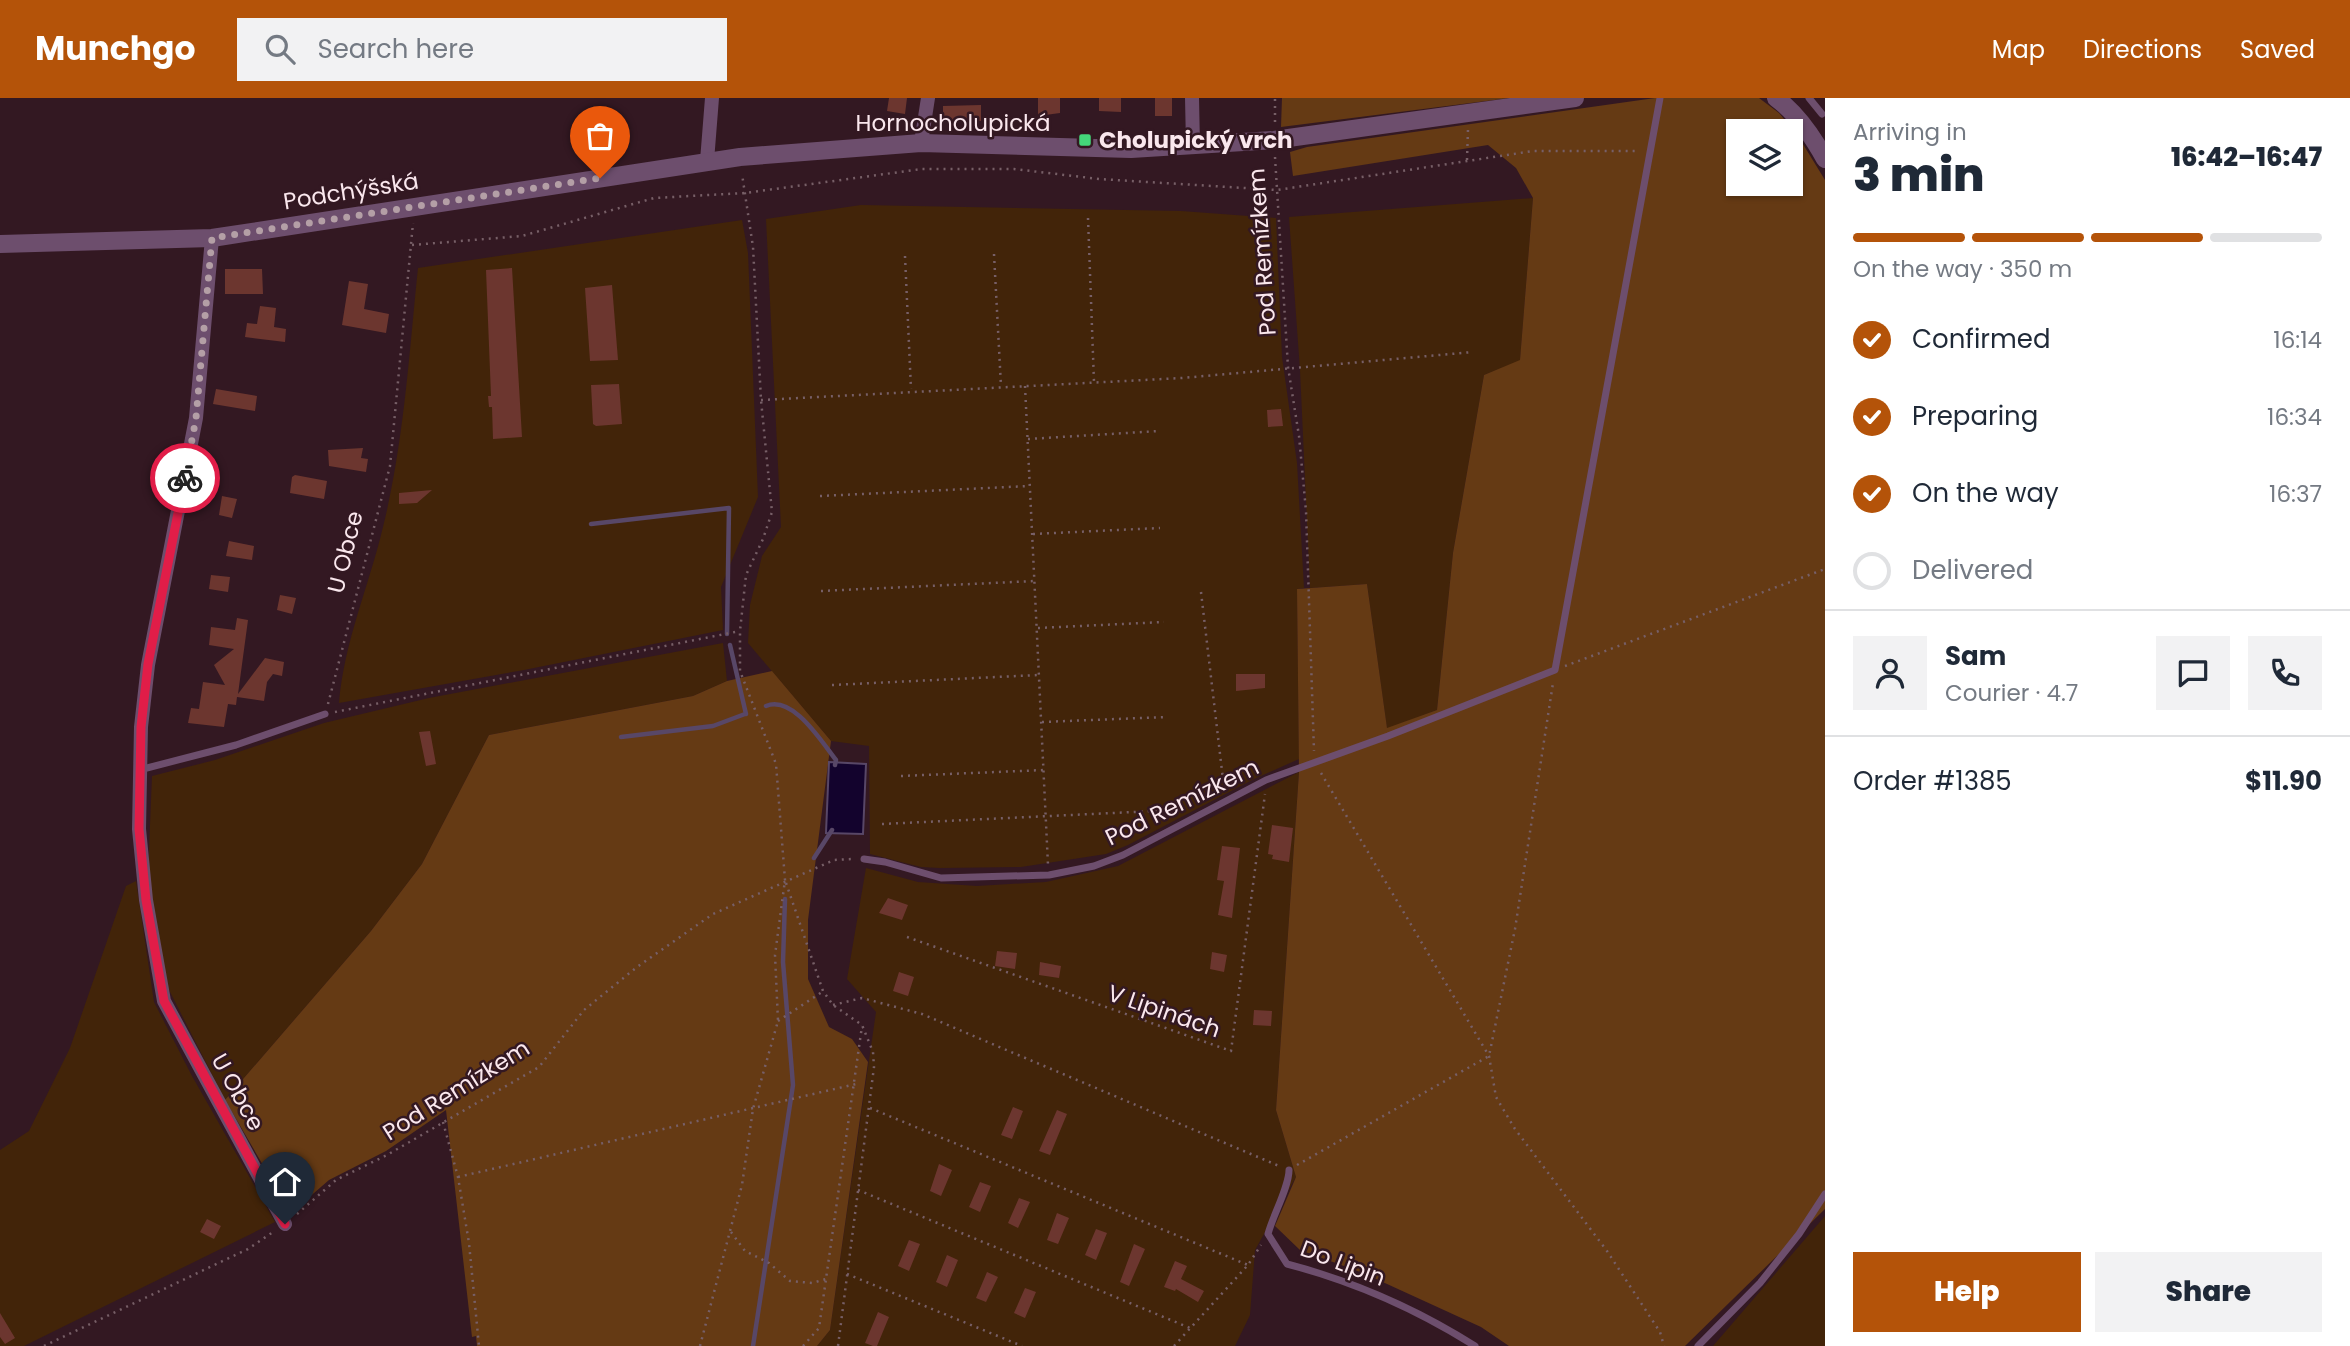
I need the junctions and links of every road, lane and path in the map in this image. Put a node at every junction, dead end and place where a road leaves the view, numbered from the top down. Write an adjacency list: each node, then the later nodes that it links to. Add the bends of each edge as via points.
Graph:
1 (712, 98): 18 (street)
2 (928, 98): 12 (street)
3 (1192, 98): 13 (street)
4 (1275, 98): 11 (path, Pod Remízkem)
5 (1575, 98): 9 (street, Hornocholupická)
6 (1660, 98): 14 (lane)
7 (1809, 98): 10 (lane)
8 (1785, 101): 16 (street)
9 (1469, 111): 11 (street, Hornocholupická); 17 (path)
10 (1822, 114)
11 (1274, 140): 13 (street, Hornocholupická); 19 (path, Pod Remízkem)
12 (921, 144): 13 (street, Hornocholupická, via 1131,149); 15 (street, Hornocholupická)
13 (1193, 145)
14 (1649, 151): 17 (path, via 1533,151); 48 (lane)
15 (740, 157): 18 (street, Hornocholupická); 20 (path)
16 (1825, 159)
17 (1466, 160): 19 (path)
18 (707, 161): 21 (street, Podchýšská)
19 (1277, 190): 20 (path, via 1099,180 1014,169 922,169); 29 (path, Pod Remízkem)
20 (745, 193): 25 (path, via 654,198 522,236); 34 (path, via 753,247)
21 (414, 206): 23 (street, Podchýšská); 25 (path, U Obce)
22 (1088, 218): 30 (path)
23 (212, 238): 24 (street, Podchýšská); 55 (street, U Obce, via 196,418 148,664)
24 (0, 244)
25 (412, 245): 51 (path, U Obce, via 390,466)
26 (995, 254): 31 (path)
27 (905, 256): 33 (path)
28 (1473, 352): 29 (path)
29 (1288, 367): 30 (path); 54 (path, Pod Remízkem, via 1306,511)
30 (1094, 382): 32 (path)
31 (1001, 386): 32 (path); 33 (path)
32 (1025, 386): 36 (path)
33 (911, 391): 34 (path)
34 (761, 400): 47 (path, via 772,512 746,575)
35 (1159, 431): 36 (path)
36 (1028, 439): 37 (path)
37 (1030, 486): 38 (path); 40 (path)
38 (820, 496)
39 (1160, 528): 40 (path)
40 (1033, 534): 42 (path)
41 (1825, 569): 48 (path)
42 (1035, 581): 43 (path); 46 (path)
43 (821, 591)
44 (1201, 592): 59 (path)
45 (1164, 622): 46 (path)
46 (1037, 628): 49 (path)
47 (740, 631): 51 (path); 65 (path, via 740,671 776,764)
48 (1555, 670): 54 (lane); 71 (path, via 1515,929)
49 (1040, 675): 50 (path); 53 (path)
50 (832, 685)
51 (325, 714): 55 (lane, via 236,745)
52 (1167, 717): 53 (path)
53 (1042, 722): 56 (path)
54 (1315, 764): 58 (lane, Pod Remízkem); 71 (path)
55 (139, 770): 80 (street, U Obce, via 146,900 164,1001)
56 (1044, 770): 57 (path); 61 (path)
57 (901, 776)
58 (1266, 780): 59 (lane, Pod Remízkem); 66 (path, V Lipinách, via 1231,1051)
59 (1225, 802): 64 (lane, Pod Remízkem, via 1123,855)
60 (1176, 810): 61 (path)
61 (1046, 817): 62 (path); 64 (path)
62 (882, 824)
63 (863, 859): 64 (lane, Pod Remízkem, via 941,878); 65 (path, Pod Remízkem, via 834,860)
64 (1049, 875)
65 (785, 880): 67 (path); 69 (path, via 775,954); 75 (path, Pod Remízkem, via 713,914 637,967 584,1010 539,1067)
66 (908, 937)
67 (823, 991): 68 (path); 69 (path)
68 (833, 1005): 70 (path); 76 (path, via 862,998 922,1014)
69 (778, 1021): 73 (path)
70 (862, 1025): 72 (path); 74 (path, via 873,1052)
71 (1489, 1056): 76 (path); 95 (path, via 1496,1097 1515,1129 1607,1251 1660,1332)
72 (856, 1084): 73 (path); 85 (path)
73 (753, 1108): 77 (path); 81 (path)
74 (870, 1108): 78 (path); 83 (path)
75 (443, 1121): 77 (path); 80 (path, Pod Remízkem, via 336,1180)
76 (1289, 1170): 94 (lane, Do Lipin, via 1268,1234 1287,1264 1436,1321)
77 (458, 1177): 88 (path)
78 (858, 1190): 84 (path); 86 (path)
79 (1825, 1194): 96 (lane, via 1760,1283)
80 (285, 1224): 87 (path, Pod Remízkem, via 248,1249)
81 (731, 1232): 85 (path, via 745,1251 790,1281); 89 (path)
82 (1264, 1241): 83 (path)
83 (1248, 1265): 86 (path)
84 (847, 1274): 91 (path); 92 (path)
85 (826, 1279): 90 (path, via 819,1328)
86 (1190, 1328): 93 (path)
87 (44, 1346)
88 (479, 1346)
89 (700, 1346)
90 (803, 1346)
91 (838, 1346)
92 (1022, 1346)
93 (1174, 1346)
94 (1475, 1346)
95 (1664, 1346)
96 (1698, 1346)

